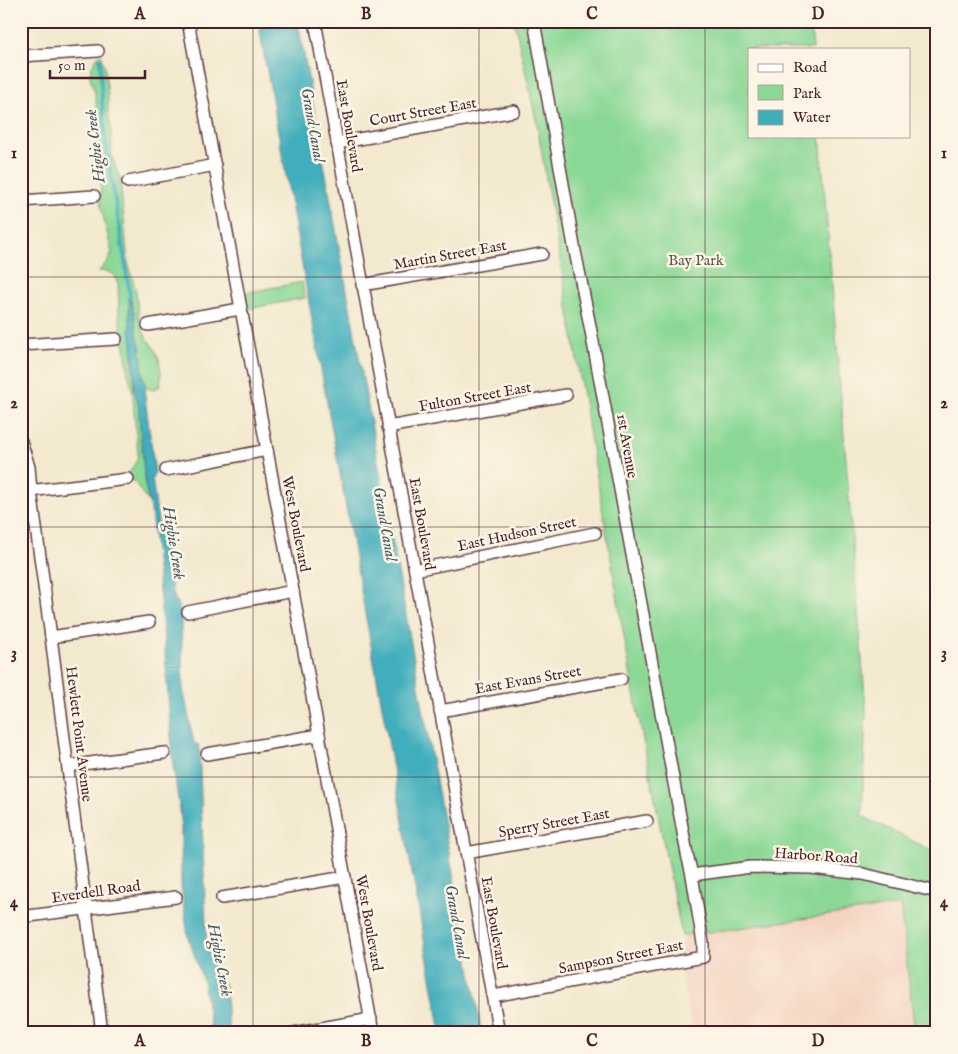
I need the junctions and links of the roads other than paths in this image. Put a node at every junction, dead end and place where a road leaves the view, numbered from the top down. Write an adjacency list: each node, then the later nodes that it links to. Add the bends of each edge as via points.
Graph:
1 (188, 21): 8 (street, West Boulevard)
2 (315, 21): 7 (street, East Boulevard)
3 (534, 21): 39 (street, 1st Avenue)
4 (98, 51): 5 (street)
5 (21, 56)
6 (514, 111): 7 (street, Court Street East)
7 (337, 143): 13 (street, East Boulevard)
8 (214, 165): 9 (street); 14 (street, West Boulevard)
9 (128, 182)
10 (94, 196): 11 (street)
11 (21, 201)
12 (542, 254): 13 (street, Martin Street East)
13 (362, 285): 19 (street, East Boulevard)
14 (240, 309): 15 (street); 21 (street, West Boulevard)
15 (148, 325)
16 (116, 339): 17 (street)
17 (21, 345)
18 (566, 396): 19 (street, Fulton Street East)
19 (388, 428): 26 (street, East Boulevard)
20 (21, 440): 24 (street, Hewlett Point Avenue, via 29,467)
21 (267, 450): 22 (street); 27 (street, West Boulevard)
22 (166, 470)
23 (128, 479): 24 (street)
24 (26, 492): 30 (street, Hewlett Point Avenue)
25 (595, 533): 26 (street, East Hudson Street)
26 (415, 570): 32 (street, East Boulevard)
27 (293, 591): 28 (street); 33 (street, West Boulevard)
28 (188, 612)
29 (149, 622): 30 (street)
30 (51, 637): 36 (street, Hewlett Point Avenue)
31 (621, 679): 32 (street, East Evans Street)
32 (440, 711): 38 (street, East Boulevard)
33 (319, 735): 35 (street); 40 (street, West Boulevard)
34 (164, 753): 36 (street)
35 (207, 754)
36 (68, 766): 44 (street, Hewlett Point Avenue)
37 (647, 821): 38 (street, Sperry Street East)
38 (466, 853): 46 (street, East Boulevard)
39 (692, 875): 41 (street, Harbor Road, via 752,867 811,868 863,874); 46 (street, Sampson Street East, via 703,957)
40 (345, 877): 43 (street); 47 (street, West Boulevard)
41 (937, 892)
42 (176, 897): 44 (street, Everdell Road)
43 (222, 898)
44 (86, 909): 45 (street, Everdell Road); 48 (street, Hewlett Point Avenue)
45 (21, 917)
46 (492, 996): 51 (street, East Boulevard)
47 (371, 1019): 49 (street); 50 (street, West Boulevard)
48 (102, 1033)
49 (294, 1033)
50 (373, 1033)
51 (499, 1033)

